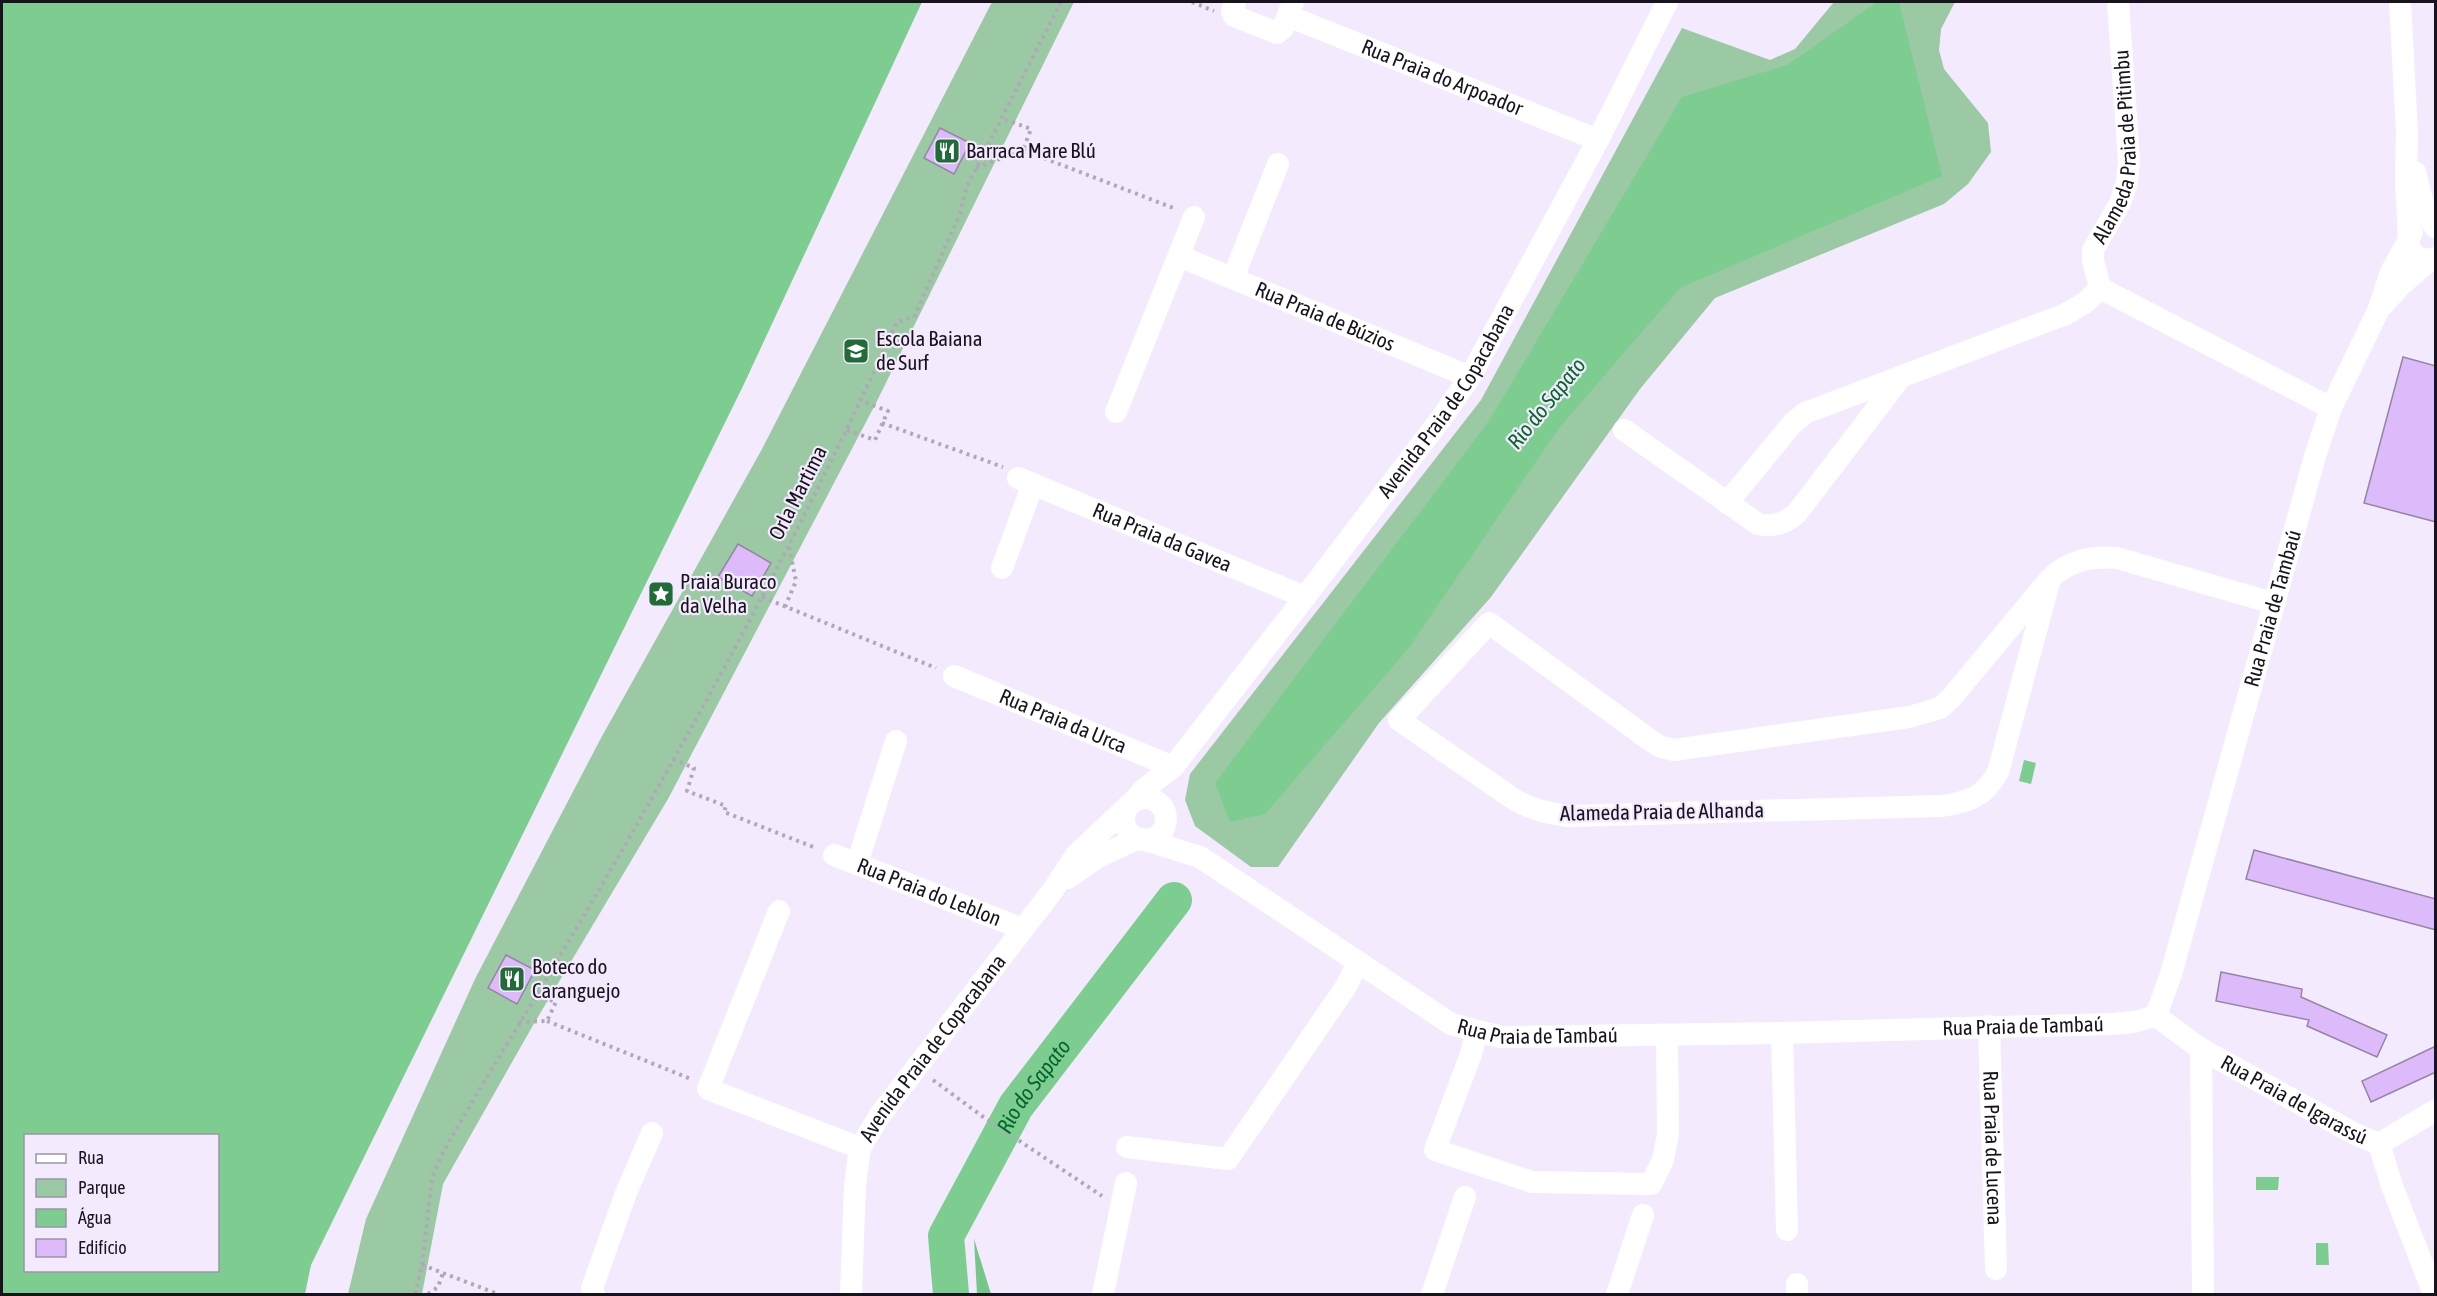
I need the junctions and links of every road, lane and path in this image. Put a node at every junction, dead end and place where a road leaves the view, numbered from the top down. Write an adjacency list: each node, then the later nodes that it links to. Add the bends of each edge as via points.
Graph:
1 (1061, 2): 7 (path, Orla Martima)
2 (1235, 2): 6 (street, Rua Praia do Arpoador, via 1234,16 1274,33 1282,30)
3 (1667, 2): 9 (street, Avenida Praia de Copacabana)
4 (2118, 2): 19 (street, Alameda Praia de Pitimbu, via 2127,182 2120,203 2093,250)
5 (2400, 2): 8 (street)
6 (1291, 9): 9 (street, Rua Praia do Arpoador)
7 (1001, 118): 10 (path, via 1031,129); 12 (path, Orla Martima)
8 (2407, 133): 14 (street, via 2420,197); 15 (street)
9 (1598, 140): 21 (street, Avenida Praia de Copacabana)
10 (1023, 150): 12 (path); 13 (path)
11 (1278, 164): 18 (street)
12 (976, 168): 23 (path, Orla Martima, via 914,317 897,322)
13 (1194, 217): 16 (street)
14 (2435, 227): 15 (street, via 2422,225 2411,233)
15 (2409, 240): 17 (street, via 2416,258); 20 (street, Rua Praia de Tambaú, via 2391,272)
16 (1179, 256): 18 (street, Rua Praia de Búzios); 25 (street)
17 (2433, 260): 20 (street, Rua Praia de Tambaú)
18 (1233, 278): 21 (street, Rua Praia de Búzios)
19 (2100, 288): 22 (street, via 2066,314); 24 (street)
20 (2378, 310): 24 (street, Rua Praia de Tambaú)
21 (1470, 377): 35 (street, Avenida Praia de Copacabana)
22 (1901, 377): 30 (street, via 1798,417); 30 (street, via 1788,521 1758,524)
23 (862, 401): 26 (path, via 888,411); 27 (path, Orla Martima)
24 (2331, 408): 36 (street, Rua Praia de Tambaú)
25 (1116, 412)
26 (882, 423): 27 (path, via 875,440); 29 (path, via 1004,467)
27 (847, 430): 31 (path, Orla Martima)
28 (1624, 430): 30 (street)
29 (1025, 481): 32 (street); 35 (street, Rua Praia da Gavea)
30 (1727, 503)
31 (789, 546): 34 (path, Orla Martima); 37 (path, via 796,581)
32 (1002, 568)
33 (2050, 579): 33 (street, Alameda Praia de Alhanda, via 1951,698 1925,714 1674,750 1650,740 1489,623 1399,720 1515,800 1548,814 1961,803 1990,786 1998,772); 36 (street, Alameda Praia de Alhanda, via 2061,568 2078,561 2098,556 2117,558)
34 (762, 597): 37 (path); 40 (path, Orla Martima)
35 (1305, 597): 41 (street, Avenida Praia de Copacabana)
36 (2273, 603): 53 (street, Rua Praia de Tambaú)
37 (785, 607): 38 (path)
38 (954, 676): 41 (street, Rua Praia da Urca)
39 (896, 741): 47 (street)
40 (673, 759): 45 (path, via 694,768 687,790 726,806 724,812); 52 (path, Orla Martima)
41 (1173, 767): 42 (street, Avenida Praia de Copacabana); 43 (street, Avenida Praia de Copacabana)
42 (1130, 804): 43 (street, via 1138,799 1152,799); 44 (street, via 1125,825 1133,836); 48 (street, Avenida Praia de Copacabana, via 1076,855)
43 (1165, 815): 44 (street, via 1162,831 1153,838); 46 (street, Rua Praia de Tambaú)
44 (1141, 839): 46 (street, Rua Praia de Tambaú); 48 (street, Avenida Praia de Copacabana, via 1090,862)
45 (834, 855): 47 (street, Rua Praia do Leblon)
46 (1200, 857): 51 (street, Rua Praia de Tambaú)
47 (857, 864): 50 (street, Rua Praia do Leblon)
48 (1053, 890): 50 (street, Avenida Praia de Copacabana)
49 (779, 910): 62 (street)
50 (1023, 929): 61 (street, Avenida Praia de Copacabana)
51 (1358, 963): 57 (street, Rua Praia de Tambaú, via 1451,1024); 66 (street, via 1345,988 1227,1159)
52 (537, 995): 54 (path, via 555,1002); 55 (path, Orla Martima)
53 (2156, 1016): 56 (street, Rua Praia de Tambaú, via 2111,1024); 60 (street, Rua Praia de Igarassú)
54 (547, 1021): 55 (path); 62 (path)
55 (519, 1022): 73 (path, Orla Martima, via 432,1178)
56 (1989, 1026): 58 (street, Rua Praia de Tambaú); 74 (street, Rua Praia de Lucena)
57 (1477, 1032): 59 (street, Rua Praia de Tambaú, via 1531,1038); 59 (street, via 1435,1150 1532,1182 1556,1183 1651,1184 1663,1160 1668,1134)
58 (1782, 1033): 59 (street, Rua Praia de Tambaú); 72 (street)
59 (1667, 1035)
60 (2200, 1049): 65 (street, Rua Praia de Igarassú); 84 (street)
61 (915, 1068): 67 (street, Avenida Praia de Copacabana); 70 (path)
62 (708, 1089): 67 (street)
63 (2436, 1110): 65 (street, Rua Praia de Igarassú)
64 (652, 1133): 80 (street, via 609,1239 592,1288)
65 (2379, 1144): 85 (street)
66 (1127, 1147)
67 (860, 1148): 81 (street, Avenida Praia de Copacabana)
68 (1126, 1183): 70 (street)
69 (1465, 1197): 82 (street)
70 (1121, 1208): 76 (street)
71 (1643, 1215): 83 (street)
72 (1787, 1230)
73 (422, 1265): 75 (path); 77 (path, Orla Martima)
74 (1996, 1269)
75 (443, 1273): 78 (path, via 438,1287); 79 (path)
76 (1106, 1293)
77 (415, 1294)
78 (428, 1294)
79 (498, 1294)
80 (594, 1294)
81 (850, 1294)
82 (1432, 1294)
83 (1617, 1294)
84 (2202, 1294)
85 (2434, 1294)

